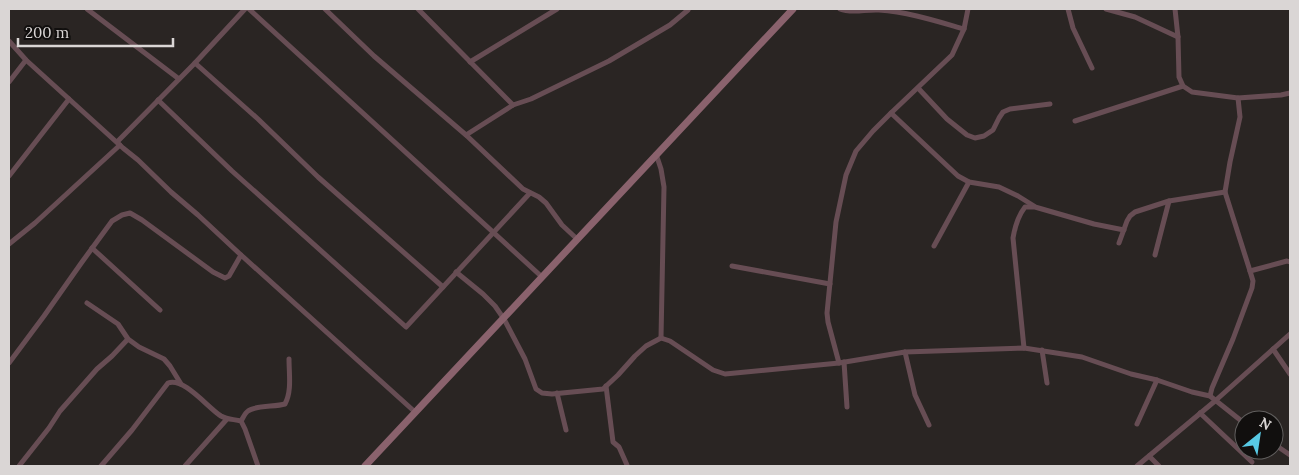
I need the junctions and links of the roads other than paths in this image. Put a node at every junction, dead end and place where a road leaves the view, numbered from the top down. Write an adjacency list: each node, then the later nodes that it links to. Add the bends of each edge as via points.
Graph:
1 (87, 9): 20 (street)
2 (247, 9): 18 (street); 42 (street)
3 (325, 9): 32 (street)
4 (418, 9): 17 (street)
5 (557, 9): 17 (street)
6 (689, 9): 29 (street, via 670,25 609,61)
7 (792, 9): 34 (main road)
8 (840, 9): 13 (street, via 910,14)
9 (968, 9): 13 (street)
10 (1068, 9): 19 (street, via 1073,28)
11 (1106, 9): 14 (street, via 1135,17)
12 (1175, 9): 14 (street)
13 (964, 29): 23 (street, via 952,55)
14 (1178, 37): 22 (street, via 1177,66)
15 (9, 41): 16 (street)
16 (26, 60): 21 (street); 26 (street)
17 (470, 62): 29 (street)
18 (195, 64): 20 (street); 56 (street)
19 (1092, 68)
20 (179, 79): 27 (street)
21 (9, 82)
22 (1183, 86): 25 (street, via 1192,92); 31 (street)
23 (918, 88): 28 (street, via 947,119 975,138 993,130 1003,112); 30 (street)
24 (1290, 93): 25 (street)
25 (1238, 98): 37 (street, via 1240,117)
26 (69, 99): 33 (street); 35 (street)
27 (158, 100): 33 (street); 56 (street, via 406,327)
28 (1050, 104)
29 (514, 105): 32 (street)
30 (891, 113): 36 (street, via 958,176); 55 (street, via 856,151 846,175 836,222)
31 (1075, 121)
32 (466, 135): 38 (street)
33 (118, 143): 45 (street); 48 (street)
34 (656, 154): 43 (main road); 61 (street, via 664,187)
35 (9, 176)
36 (969, 182): 40 (street, via 999,187); 46 (street)
37 (1226, 192): 39 (street); 52 (street)
38 (530, 193): 42 (street); 43 (street, via 546,203)
39 (1169, 201): 41 (street, via 1135,212); 49 (street)
40 (1034, 207): 41 (street); 63 (street, via 1025,207 1020,214 1013,238)
41 (1124, 230): 44 (street)
42 (494, 233): 53 (street); 54 (street)
43 (577, 239): 54 (main road)
44 (1120, 243)
45 (9, 244)
46 (934, 246)
47 (92, 248): 48 (street, via 112,222 122,214 130,213 225,278); 58 (street); 68 (street)
48 (241, 255): 79 (street)
49 (1155, 255)
50 (1290, 262): 52 (street)
51 (732, 266): 55 (street)
52 (1250, 271): 76 (street, via 1252,288)
53 (456, 272): 56 (street); 59 (street, via 483,294)
54 (542, 277): 59 (main road)
55 (830, 284): 69 (street, via 828,322)
56 (443, 287)
57 (88, 303): 62 (street, via 118,324)
58 (160, 310)
59 (504, 319): 75 (street, via 536,389 542,393); 79 (main road)
60 (1290, 334): 64 (street)
61 (661, 338): 69 (street, via 725,374); 74 (street, via 646,346)
62 (128, 339): 73 (street, via 164,359); 90 (street, via 60,411)
63 (1024, 348): 65 (street); 66 (street)
64 (1273, 349): 70 (street); 77 (street)
65 (1042, 350): 71 (street, via 1082,357); 72 (street)
66 (905, 352): 69 (street); 85 (street, via 915,395)
67 (289, 359): 83 (street, via 290,385 285,404 248,411)
68 (9, 362)
69 (842, 362): 78 (street)
70 (1290, 374)
71 (1157, 380): 76 (street); 84 (street)
72 (1047, 383)
73 (181, 384): 82 (street); 91 (street, via 168,383)
74 (606, 386): 75 (street, via 603,389); 89 (street, via 613,442)
75 (558, 393): 86 (street)
76 (1210, 396): 77 (street)
77 (1215, 401): 80 (street); 81 (street)
78 (847, 407)
79 (415, 412): 94 (main road)
80 (1200, 413): 87 (street); 88 (street)
81 (1234, 415)
82 (227, 419): 83 (street); 92 (street)
83 (241, 421): 93 (street)
84 (1137, 424)
85 (929, 425)
86 (566, 430)
87 (1149, 456): 95 (street); 96 (street)
88 (1252, 462)
89 (627, 465)
90 (19, 466)
91 (101, 466)
92 (184, 466)
93 (258, 466)
94 (365, 466)
95 (1137, 466)
96 (1159, 466)

